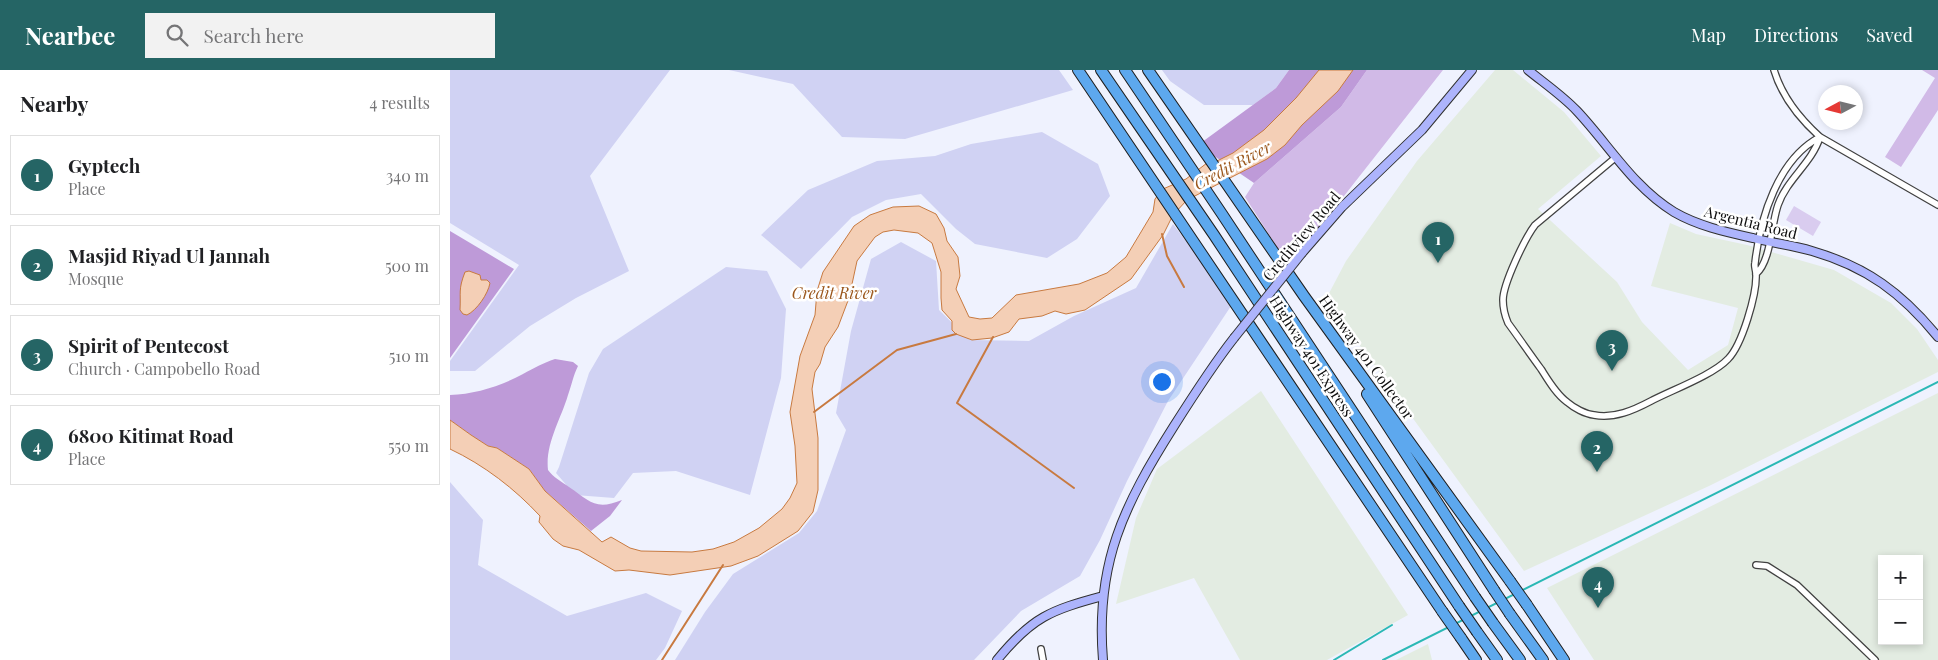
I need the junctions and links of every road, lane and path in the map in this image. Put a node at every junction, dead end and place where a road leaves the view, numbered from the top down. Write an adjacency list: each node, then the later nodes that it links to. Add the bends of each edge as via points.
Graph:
1 (1078, 70): 22 (highway, bridge)
2 (1101, 70): 23 (highway, Highway 401 Express, bridge)
3 (1125, 70): 24 (highway, Highway 401 Express, bridge)
4 (1148, 70): 14 (highway, Highway 401 Collector)
5 (1472, 70): 17 (main road, Creditview Road, bridge, via 1422,130 1342,207 1302,253 1200,385 1128,504 1111,552)
6 (1528, 70): 9 (main road, Argentia Road, via 1577,110)
7 (1774, 70): 8 (street, via 1790,104)
8 (1820, 137): 10 (street); 11 (street, via 1808,143 1777,183); 12 (street, via 1817,148 1782,194)
9 (1615, 158): 11 (main road, Argentia Road, via 1655,199 1675,213 1704,226); 13 (street, via 1535,225 1527,235 1504,293 1508,323 1566,402 1593,415 1631,411 1728,360 1744,332)
10 (1938, 205)
11 (1760, 240): 12 (main road, Argentia Road); 13 (street, via 1754,265)
12 (1770, 242): 13 (street, via 1762,269); 15 (main road, Argentia Road, via 1818,253 1868,274 1894,291)
13 (1756, 274)
14 (1304, 296): 25 (highway, bridge); 26 (highway, Highway 401 Collector, bridge)
15 (1938, 337)
16 (1756, 565): 27 (street, via 1767,566 1798,585)
17 (1103, 596): 19 (main road, via 1043,616 1012,641); 21 (main road, Creditview Road)
18 (1041, 649): 20 (street)
19 (997, 660)
20 (1043, 660)
21 (1103, 660)
22 (1476, 660)
23 (1497, 660)
24 (1520, 660)
25 (1542, 660)
26 (1564, 660)
27 (1875, 660)

